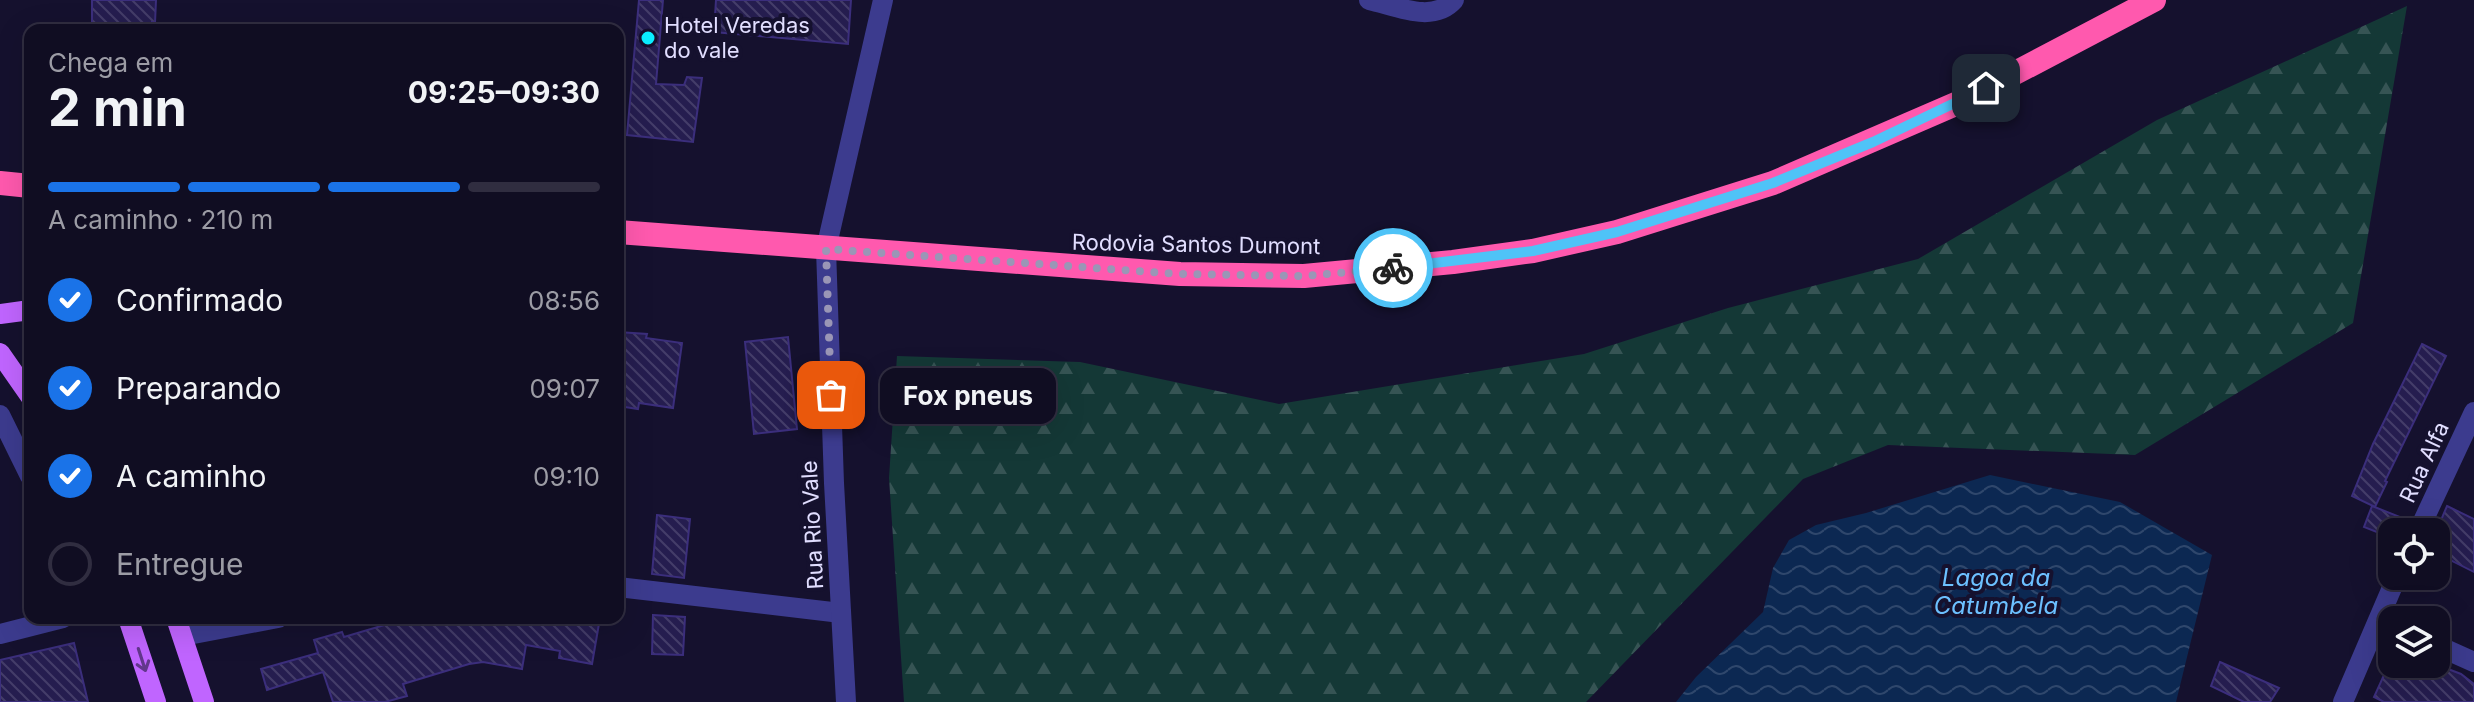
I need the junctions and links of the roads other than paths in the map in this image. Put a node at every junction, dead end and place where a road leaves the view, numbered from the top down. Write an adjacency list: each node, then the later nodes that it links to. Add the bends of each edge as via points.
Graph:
1 (883, 0): 8 (street, Rua Rio Vale)
2 (1369, 0): 3 (street, via 1425,13 1438,12)
3 (1454, 0)
4 (2154, 0): 8 (highway, Rodovia Santos Dumont, via 1958,103 1773,183 1617,232 1533,251 1304,276 1180,274)
5 (0, 183): 6 (highway)
6 (24, 185)
7 (624, 232): 8 (highway, Rodovia Santos Dumont)
8 (826, 249): 18 (street, Rua Rio Vale)
9 (24, 311): 10 (main road)
10 (0, 314)
11 (0, 353): 12 (main road)
12 (24, 387)
13 (2474, 412): 16 (street, Rua Alfa)
14 (0, 415): 15 (street)
15 (24, 464)
16 (2425, 518)
17 (624, 588): 18 (street)
18 (841, 613): 29 (street, Rua Rio Vale)
19 (39, 624): 23 (street)
20 (130, 624): 27 (main road, one-way to 27)
21 (212, 624): 22 (street)
22 (179, 627): 28 (main road)
23 (0, 634)
24 (2378, 634): 30 (street)
25 (2450, 651): 26 (street)
26 (2474, 662)
27 (156, 702)
28 (204, 702)
29 (846, 702)
30 (2343, 702)

